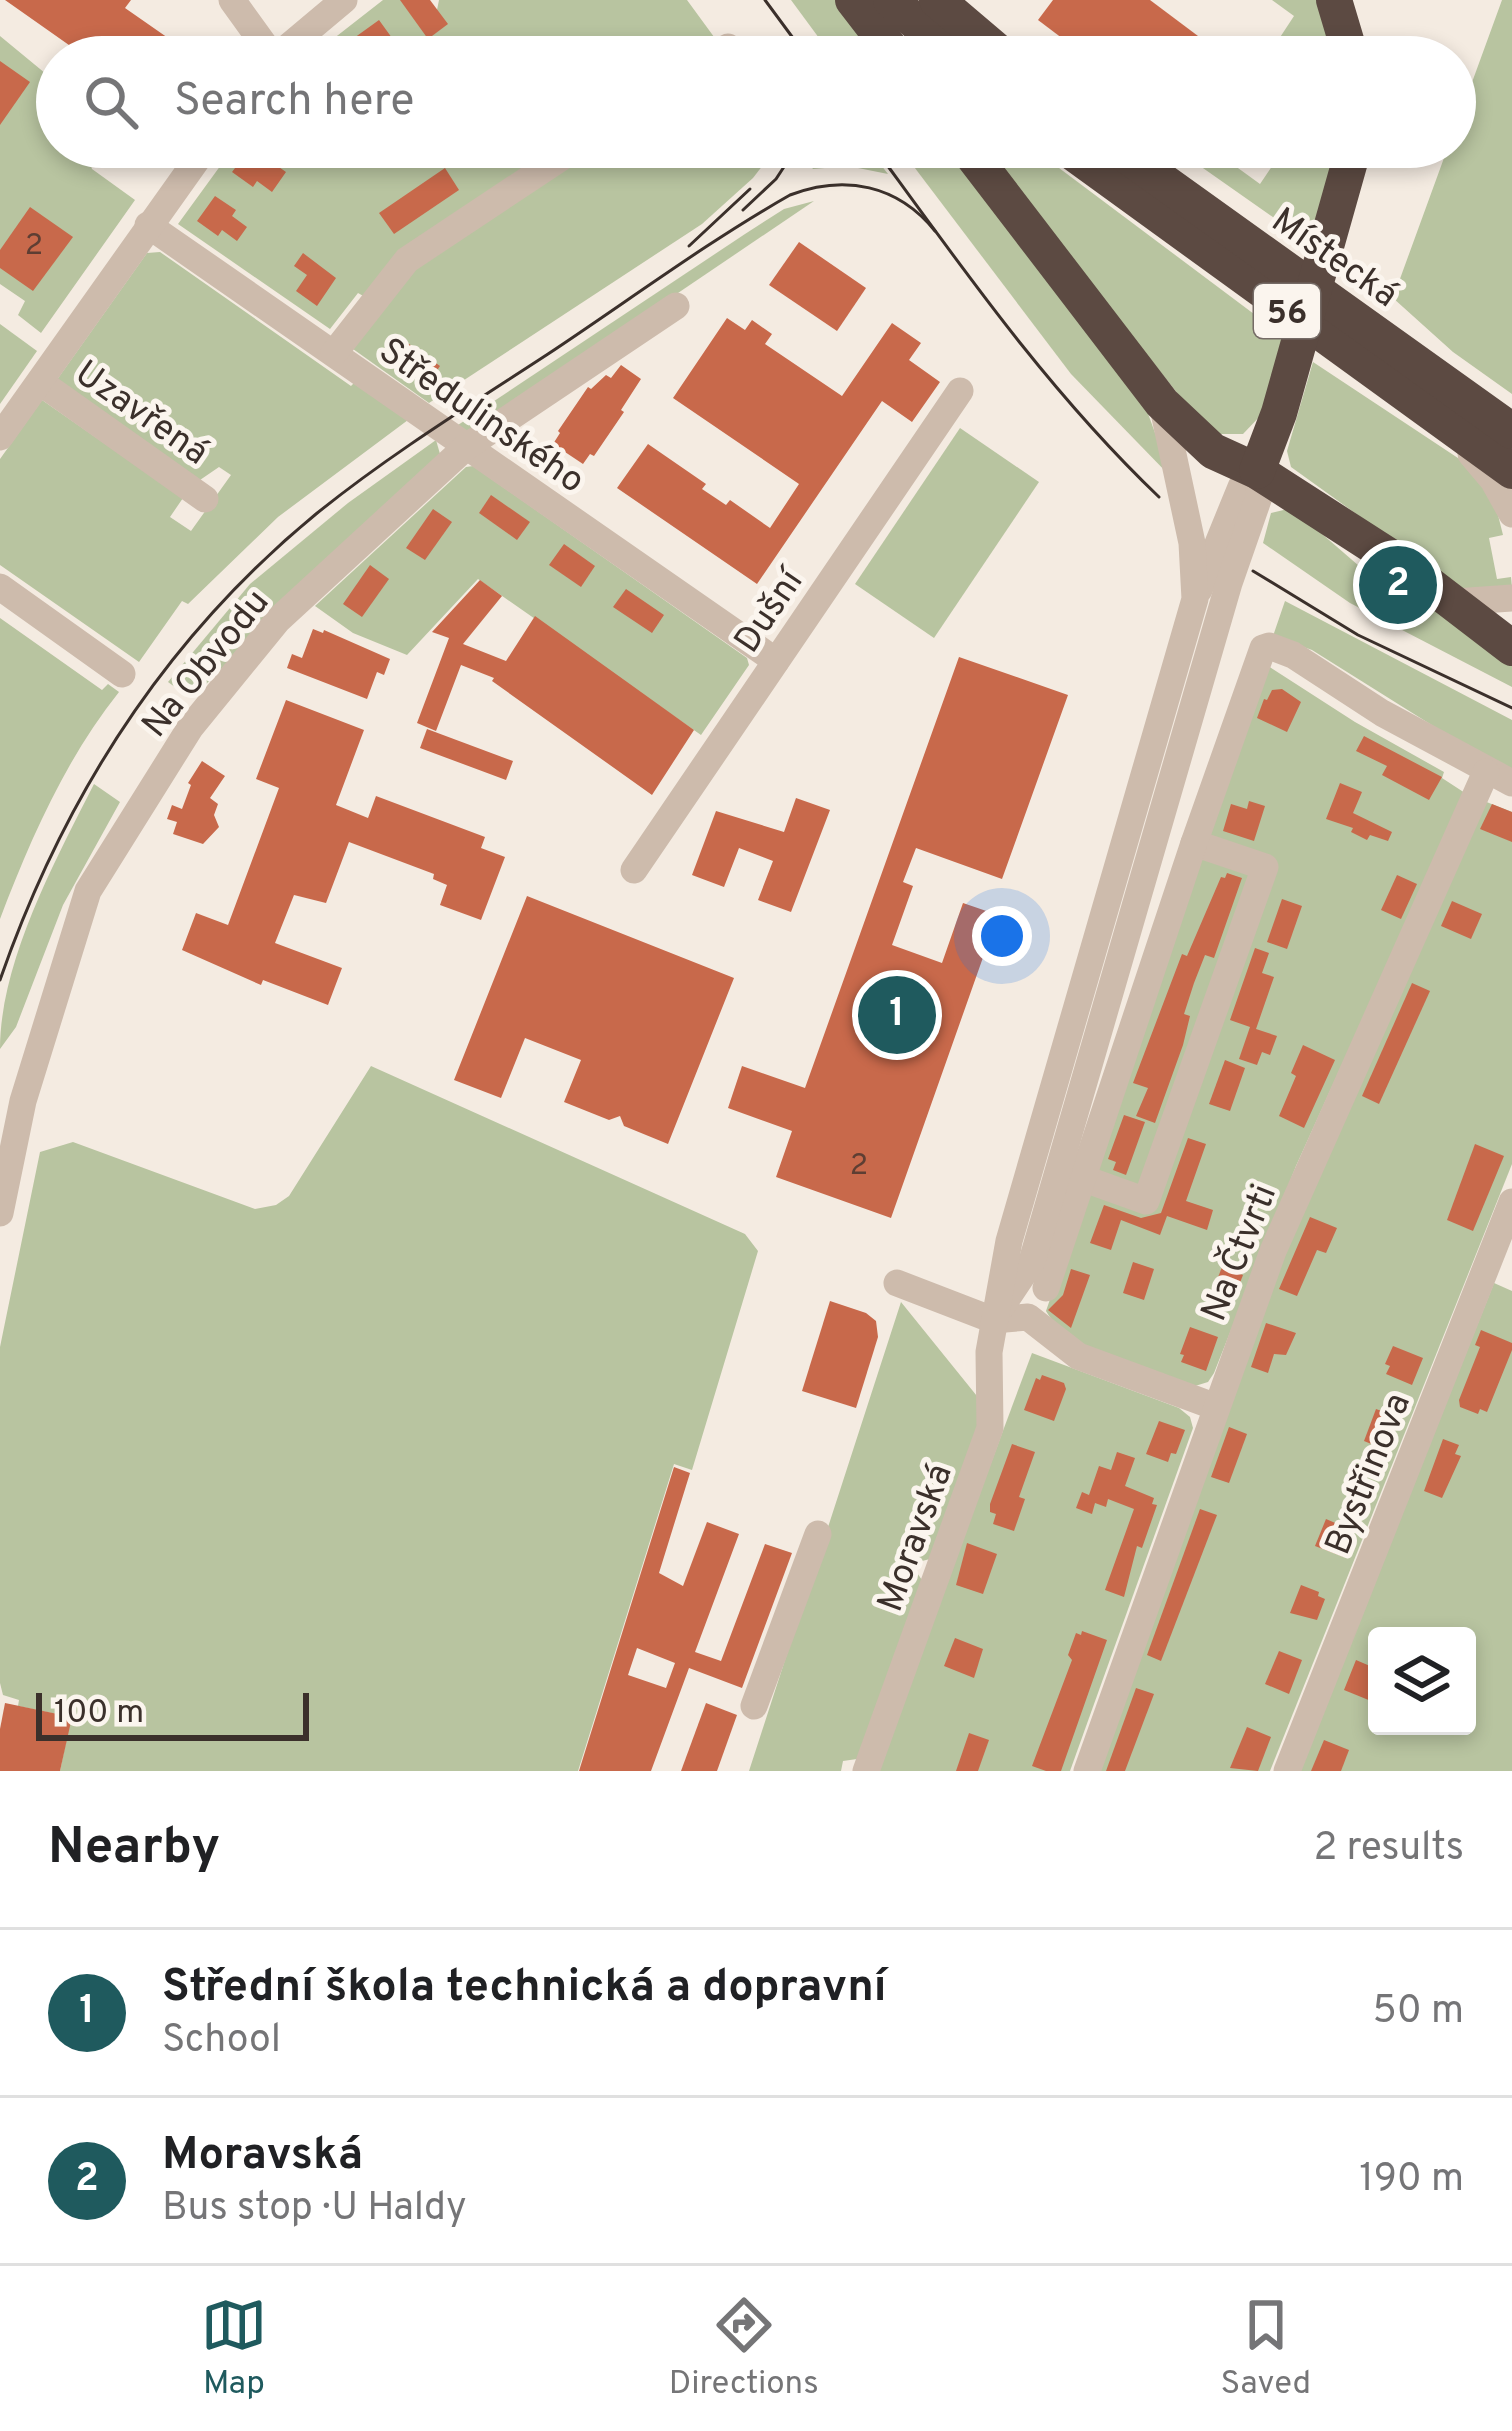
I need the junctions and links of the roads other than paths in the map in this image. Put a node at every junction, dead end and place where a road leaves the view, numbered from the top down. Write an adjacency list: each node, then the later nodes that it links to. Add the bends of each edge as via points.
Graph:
1 (232, 0): 7 (street)
2 (344, 0): 8 (street)
3 (853, 0): 9 (highway)
4 (891, 0): 10 (highway)
5 (937, 0): 11 (highway)
6 (1334, 0): 12 (highway)
7 (259, 36)
8 (300, 36)
9 (881, 36)
10 (931, 36)
11 (979, 36)
12 (1345, 36)
13 (190, 168): 19 (street)
14 (545, 168): 21 (street, via 407,260)
15 (982, 168): 24 (highway)
16 (1094, 168): 25 (highway, Místecká / 56)
17 (1144, 168): 26 (highway, Místecká / 56)
18 (1349, 168): 29 (highway)
19 (148, 225): 21 (street, Středulinského); 22 (street)
20 (676, 306): 28 (street, Na Obvodu)
21 (334, 353): 28 (street, Středulinského)
22 (40, 382): 27 (street); 31 (street, Uzavřená)
23 (960, 391): 38 (street, Dušní)
24 (1162, 403): 29 (highway, via 1214,451); 35 (street, via 1190,530)
25 (1430, 413): 30 (highway, Místecká / 56); 32 (street, via 1480,463)
26 (1512, 430)
27 (0, 436)
28 (466, 447): 38 (street, Středulinského); 43 (street, Na Obvodu, via 278,620 190,728 88,891)
29 (1257, 471): 35 (street, via 1241,487); 36 (highway); 50 (street, via 1260,494 1032,1261)
30 (1512, 471)
31 (205, 499)
32 (1512, 514)
33 (0, 586): 39 (street)
34 (1512, 598): 36 (street)
35 (1195, 599): 50 (street, Moravská)
36 (1454, 602): 37 (highway)
37 (1512, 648)
38 (776, 661): 42 (street, Dušní)
39 (122, 674)
40 (1499, 778): 41 (street, via 1269,646); 51 (street, Na Čtvrti, via 1273,1251)
41 (1194, 843): 44 (street); 44 (street, via 1264,867 1146,1201)
42 (634, 870)
43 (11, 1099): 46 (street, Na Obvodu)
44 (1082, 1178): 49 (street)
45 (1512, 1202): 47 (street, Bystřinova)
46 (0, 1213)
47 (1499, 1272): 56 (street, Bystřinova)
48 (897, 1283): 50 (street)
49 (1046, 1288)
50 (993, 1320): 51 (street, via 1028,1317 1078,1356); 54 (street, Moravská, via 990,1428)
51 (1216, 1407): 55 (street, Na Čtvrti)
52 (818, 1534): 53 (street)
53 (754, 1706)
54 (866, 1771)
55 (1088, 1771)
56 (1287, 1771)

